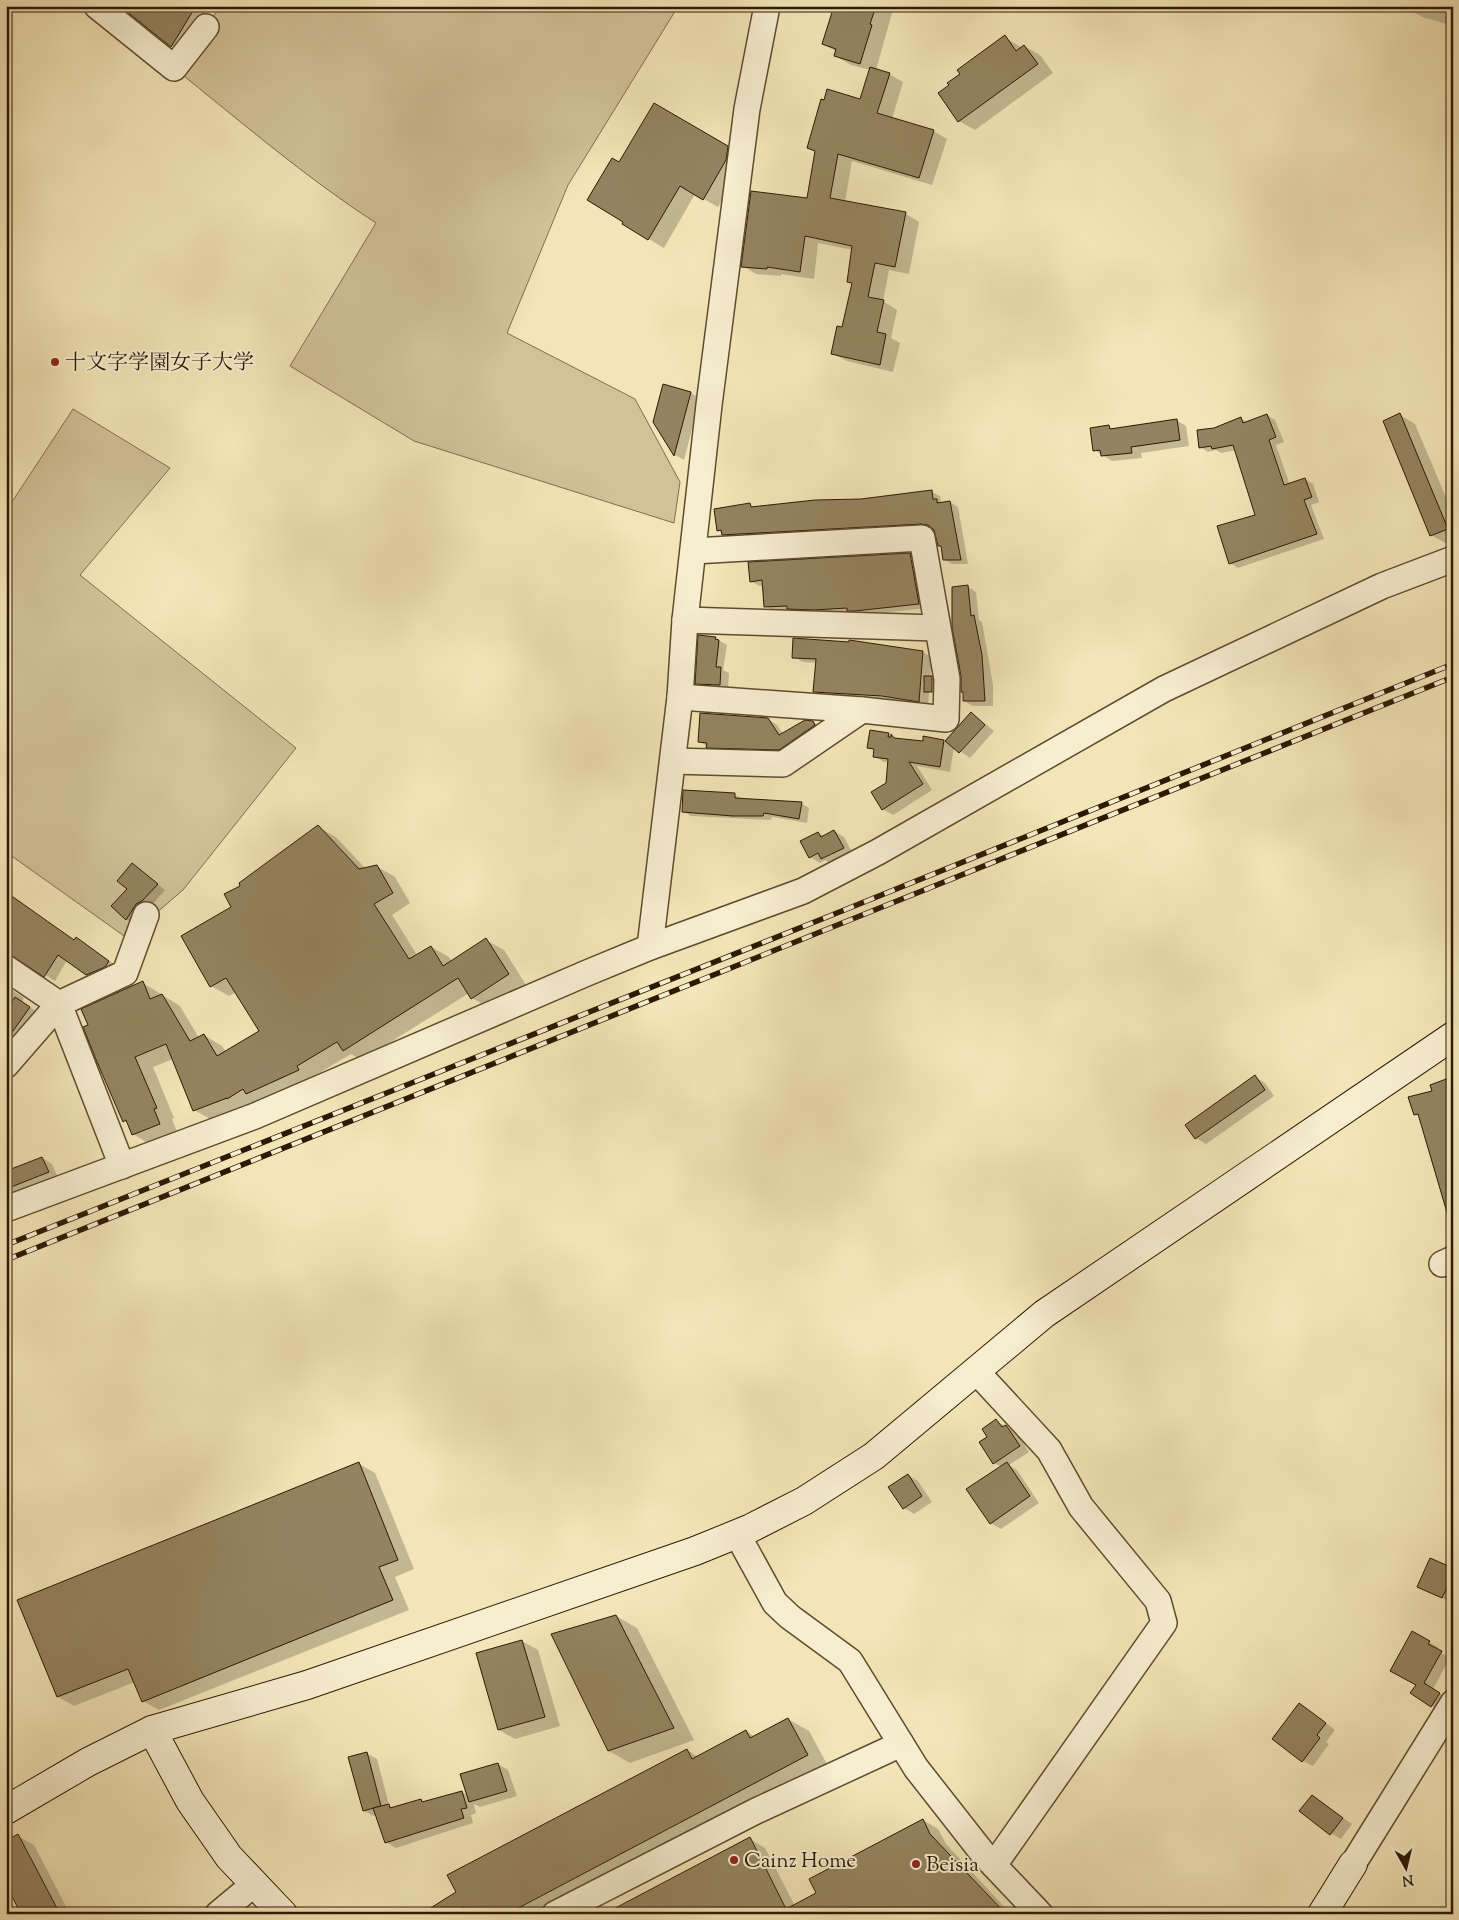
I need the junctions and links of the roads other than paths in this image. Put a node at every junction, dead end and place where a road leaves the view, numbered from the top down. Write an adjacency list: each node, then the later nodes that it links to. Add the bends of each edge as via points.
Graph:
1 (97, 6): 3 (street, via 174,68)
2 (767, 6): 4 (street, via 747,109)
3 (206, 27)
4 (694, 551): 6 (street); 7 (street, via 922,538)
5 (1453, 559): 12 (street, via 1382,586 1164,689 878,852 803,891)
6 (686, 620): 7 (street); 8 (street)
7 (937, 628): 9 (street, via 946,680 946,719)
8 (680, 697): 9 (street); 10 (street)
9 (862, 710): 10 (street, via 783,764)
10 (673, 761): 12 (street)
11 (146, 915): 14 (street, via 125,973)
12 (650, 947): 17 (street, via 255,1116)
13 (6, 968): 14 (street)
14 (59, 1004): 16 (street); 17 (street)
15 (1453, 1036): 19 (street, via 1044,1314)
16 (6, 1065)
17 (122, 1166): 18 (street)
18 (6, 1209)
19 (976, 1371): 20 (street, via 874,1456 804,1501); 27 (street, via 1049,1450 1080,1507 1158,1601 1164,1623)
20 (737, 1534): 23 (street, via 695,1552 307,1685); 24 (street, via 775,1603 850,1661)
21 (1453, 1703): 22 (street)
22 (1446, 1729): 26 (street)
23 (152, 1730): 25 (street, via 88,1762); 28 (street, via 190,1801 229,1857)
24 (901, 1744): 27 (street, via 916,1768); 31 (street, via 756,1811)
25 (6, 1810)
26 (1352, 1864): 33 (street)
27 (994, 1865): 32 (street)
28 (254, 1884): 29 (street); 30 (street)
29 (218, 1914)
30 (283, 1914)
31 (555, 1914)
32 (1040, 1914)
33 (1322, 1914)

